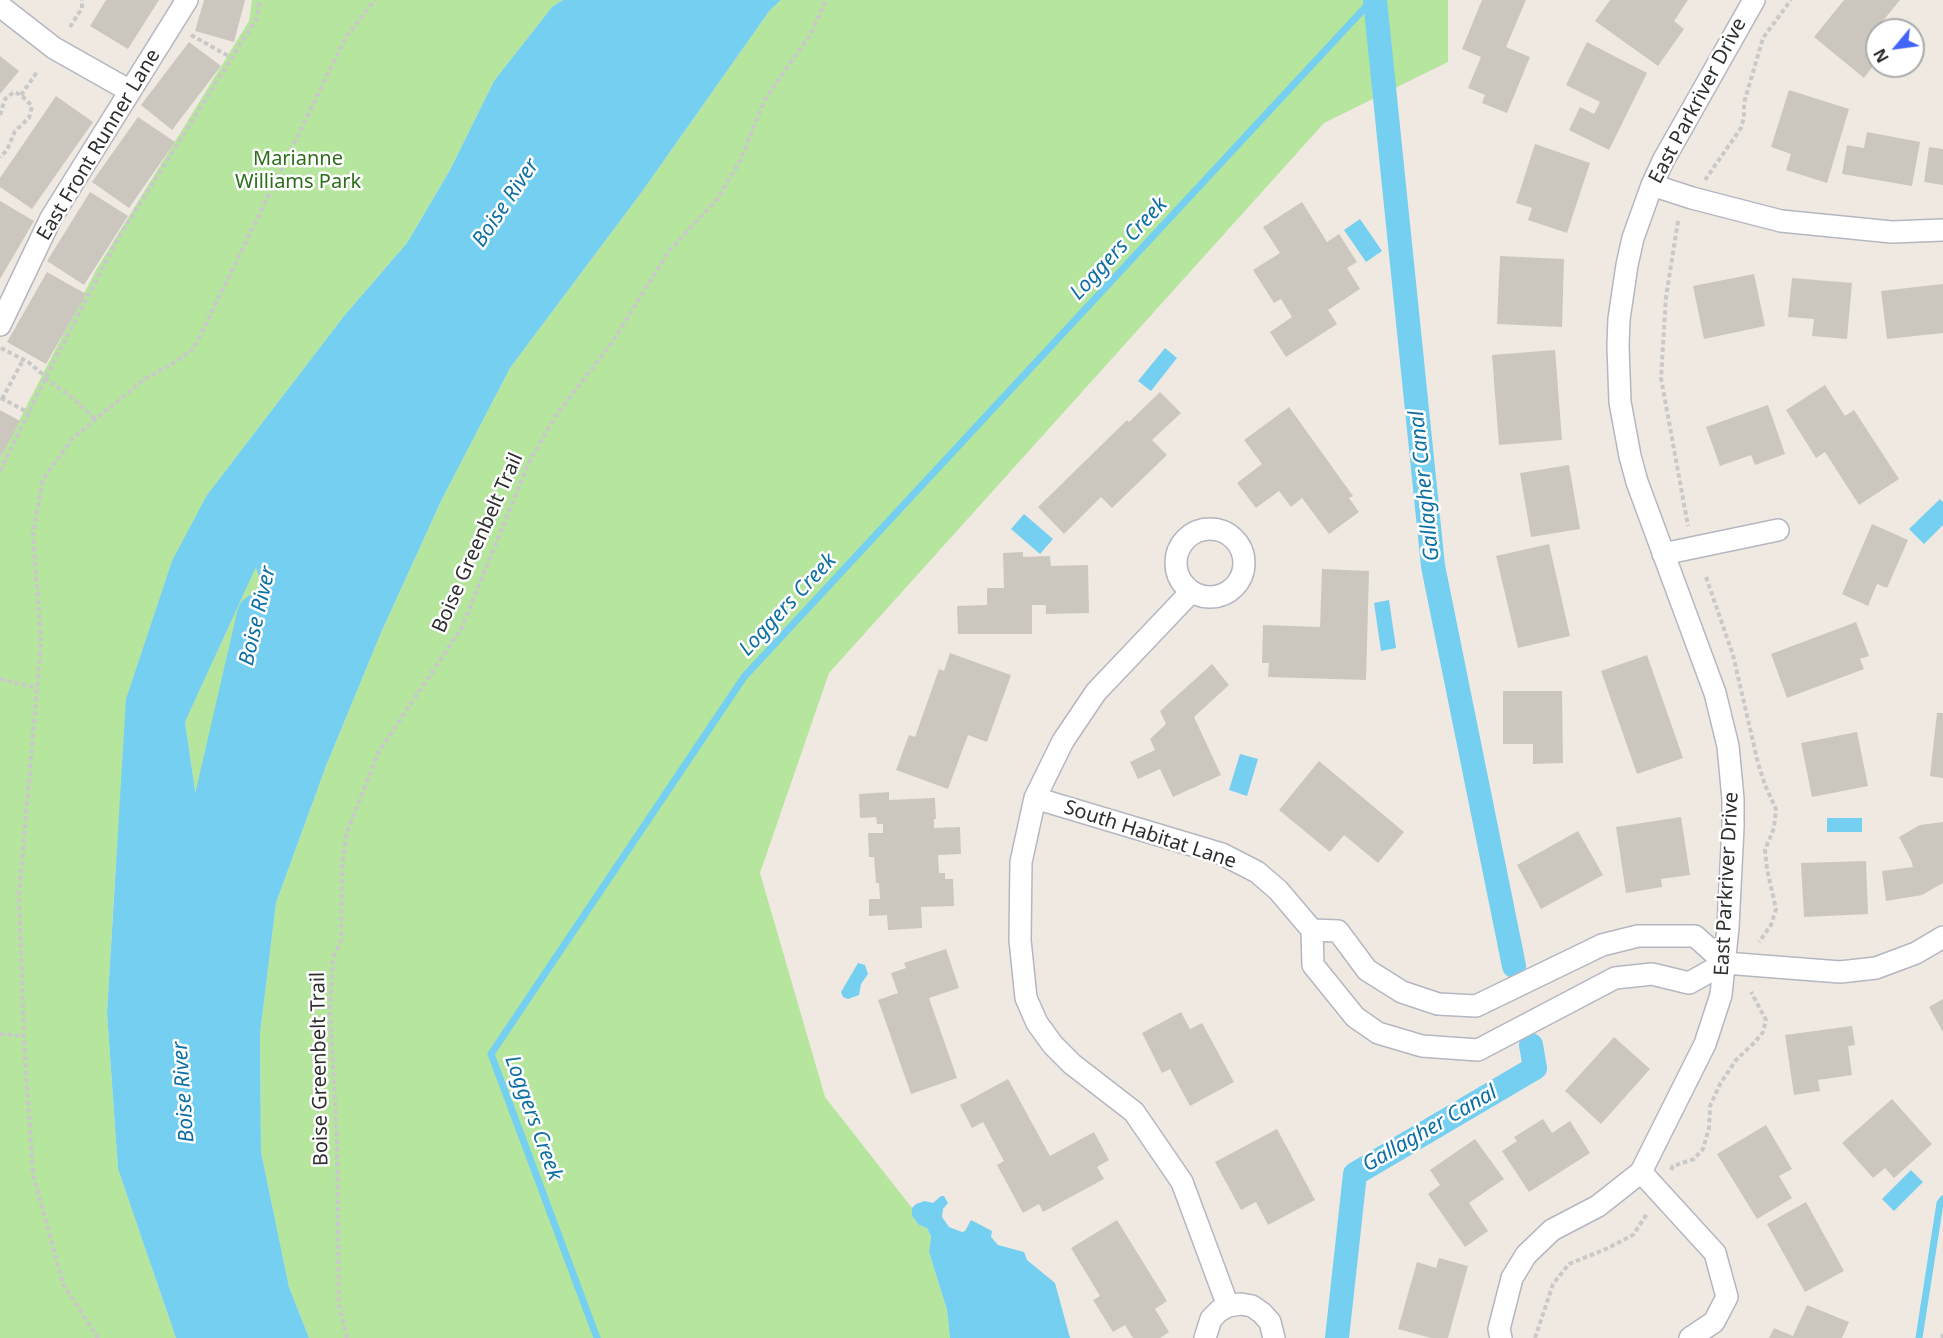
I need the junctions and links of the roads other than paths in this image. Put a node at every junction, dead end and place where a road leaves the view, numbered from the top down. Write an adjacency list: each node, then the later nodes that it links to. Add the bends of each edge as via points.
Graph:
1 (187, 0): 4 (street, East Front Runner Lane)
2 (1754, 0): 5 (street, East Parkriver Drive)
3 (0, 6): 4 (street, via 54,48)
4 (130, 91): 7 (street, East Front Runner Lane, via 51,218)
5 (1652, 185): 6 (street, via 1781,221 1892,232); 9 (street, East Parkriver Drive, via 1627,265 1618,346 1620,402 1630,456)
6 (1943, 230)
7 (0, 325)
8 (1778, 530): 9 (street)
9 (1663, 554): 14 (street, East Parkriver Drive, via 1715,693 1728,746 1733,818)
10 (1191, 592): 11 (street, via 1096,692 1063,741)
11 (1035, 798): 12 (street, South Habitat Lane, via 1222,854 1257,872); 16 (street, via 1021,862 1020,940 1026,998 1053,1045 1134,1112 1182,1182)
12 (1312, 930): 14 (street, via 1338,931 1367,970 1402,992 1438,1004 1476,1006 1602,945 1638,936 1695,936); 14 (street, via 1313,965 1355,1017 1377,1033 1422,1047 1478,1050 1615,978 1652,974 1689,983)
13 (1943, 937): 14 (street, via 1876,969 1840,972)
14 (1725, 963): 15 (street, East Parkriver Drive, via 1721,995 1705,1044)
15 (1641, 1172): 19 (street, East Parkriver Drive, via 1599,1206 1552,1230 1526,1255 1512,1278 1499,1329); 20 (street, via 1715,1253 1727,1297 1714,1322)
16 (1228, 1306): 17 (street, via 1211,1319); 18 (street, via 1252,1306 1270,1322)
17 (1205, 1338)
18 (1274, 1338)
19 (1501, 1338)
20 (1690, 1338)

